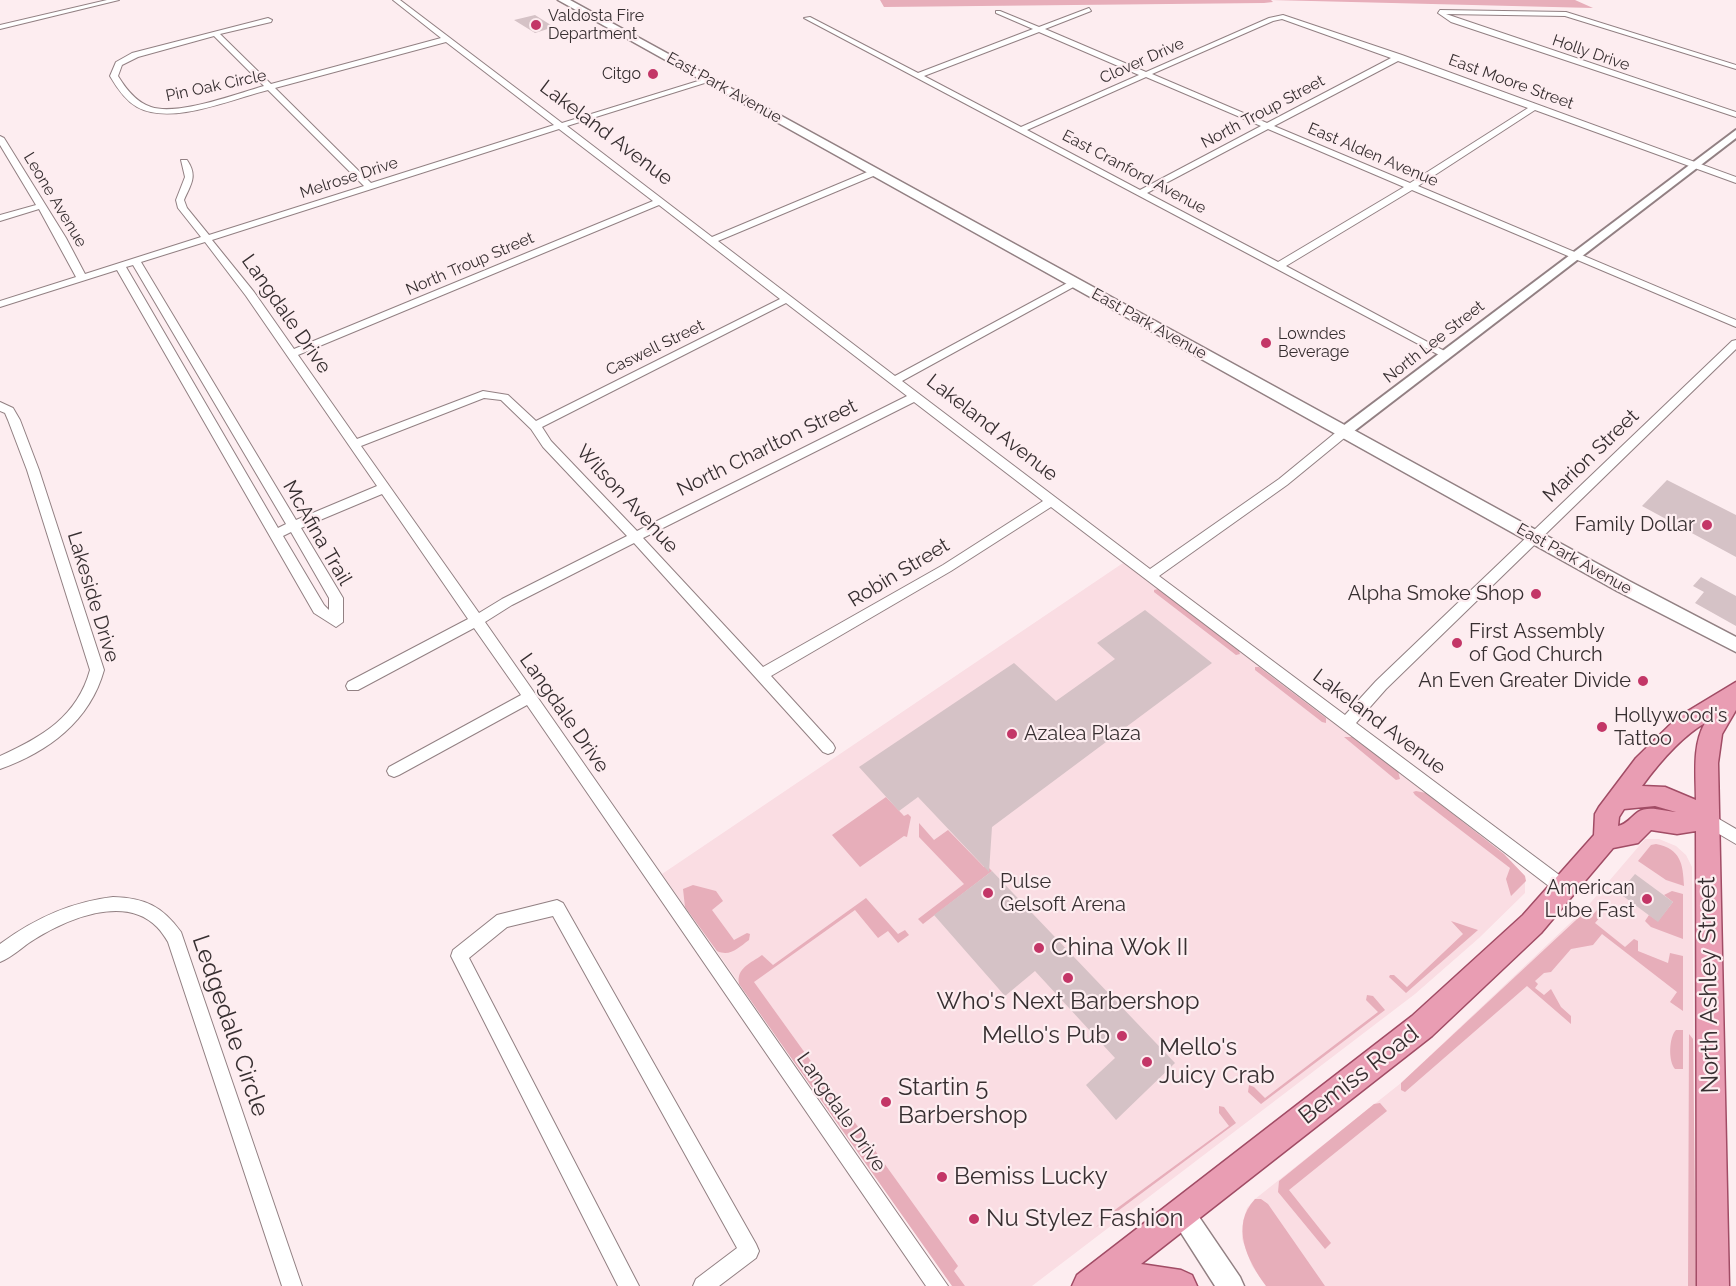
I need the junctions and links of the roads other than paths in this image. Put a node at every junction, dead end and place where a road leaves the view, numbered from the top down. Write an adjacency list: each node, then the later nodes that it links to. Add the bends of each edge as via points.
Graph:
1 (116, 0): 9 (street)
2 (396, 0): 12 (street, Lakeland Avenue)
3 (563, 0): 17 (main road, East Park Avenue)
4 (1089, 10): 10 (street)
5 (998, 12): 10 (street, East Alden Avenue)
6 (808, 18): 16 (street, East Cranford Avenue)
7 (1275, 18): 13 (street, East Moore Street, via 1291,18); 15 (street, Clover Drive)
8 (268, 20): 11 (street)
9 (0, 27)
10 (1039, 29): 15 (street, East Alden Avenue); 16 (street)
11 (215, 33): 18 (street); 18 (street, Pin Oak Circle, via 135,55 119,64 114,76 138,106 154,111 188,110)
12 (447, 39): 18 (street, Pin Oak Circle); 21 (street, Lakeland Avenue)
13 (1399, 57): 19 (street, East Moore Street); 22 (street, North Troup Street)
14 (1736, 67): 20 (street, Holly Drive, via 1566,14 1440,12)
15 (1146, 75): 22 (street, East Alden Avenue); 23 (street, Clover Drive)
16 (918, 76): 23 (street, East Cranford Avenue)
17 (708, 79): 21 (street, Melrose Drive); 29 (main road, East Park Avenue)
18 (270, 88): 31 (street)
19 (1535, 107): 28 (street, East Moore Street); 32 (street)
20 (1736, 116)
21 (562, 126): 31 (street, Melrose Drive); 34 (street, Lakeland Avenue)
22 (1267, 126): 32 (street, East Alden Avenue); 33 (street, North Troup Street)
23 (1021, 130): 33 (street, East Cranford Avenue)
24 (1736, 133): 28 (street, North Lee Street)
25 (0, 138): 26 (street, Leone Avenue)
26 (3, 150): 35 (street, Leone Avenue)
27 (184, 162): 37 (street, Langdale Drive, via 191,174 180,204)
28 (1694, 165): 30 (street, East Moore Street); 39 (street, North Lee Street)
29 (875, 172): 38 (street); 44 (main road, East Park Avenue)
30 (1736, 180)
31 (370, 187): 37 (street, Melrose Drive)
32 (1410, 187): 39 (street, East Alden Avenue); 42 (street)
33 (1140, 193): 42 (street, East Cranford Avenue)
34 (661, 201): 38 (street, Lakeland Avenue); 54 (street, North Troup Street)
35 (41, 206): 36 (street); 43 (street, Leone Avenue)
36 (0, 218)
37 (205, 239): 40 (street, Melrose Drive); 54 (street, Langdale Drive, via 227,263)
38 (713, 240): 46 (street, Lakeland Avenue)
39 (1573, 256): 50 (street, East Alden Avenue); 55 (street, North Lee Street)
40 (136, 261): 41 (street, Melrose Drive); 45 (street, McAfina Trail)
41 (120, 266): 43 (street, Melrose Drive); 47 (street, McAfina Trail)
42 (1279, 266): 55 (street, East Cranford Avenue)
43 (82, 278): 48 (street, Melrose Drive)
44 (1074, 283): 57 (street); 65 (main road, East Park Avenue)
45 (155, 294): 47 (street); 49 (street, McAfina Trail)
46 (789, 298): 57 (street, Lakeland Avenue); 64 (street, Caswell Street)
47 (139, 299): 51 (street, McAfina Trail)
48 (0, 304)
49 (172, 323): 51 (street); 53 (street, McAfina Trail)
50 (1736, 324)
51 (156, 328): 56 (street, McAfina Trail)
52 (1736, 343): 74 (street, Marion Street)
53 (190, 353): 56 (street); 58 (street, McAfina Trail)
54 (291, 354): 66 (street, Langdale Drive)
55 (1445, 354): 65 (street, North Lee Street)
56 (173, 359): 59 (street, McAfina Trail)
57 (895, 380): 60 (street, Lakeland Avenue)
58 (210, 385): 59 (street); 62 (street, McAfina Trail)
59 (192, 391): 63 (street, McAfina Trail)
60 (917, 396): 69 (street, Lakeland Avenue); 73 (street, North Charlton Street)
61 (0, 406): 86 (street, Lakeside Drive, via 14,420 33,470 97,670 92,691 72,717 38,745)
62 (230, 419): 63 (street); 68 (street, McAfina Trail)
63 (212, 426): 70 (street, McAfina Trail)
64 (535, 426): 66 (street, Wilson Avenue, via 504,397 483,394); 73 (street, Wilson Avenue, via 547,444)
65 (1344, 432): 74 (main road, East Park Avenue); 77 (street, North Lee Street, via 1283,482)
66 (353, 445): 67 (street, Langdale Drive)
67 (384, 488): 71 (street); 78 (street, Langdale Drive)
68 (274, 494): 70 (street); 71 (street, McAfina Trail)
69 (1052, 501): 77 (street, Lakeland Avenue); 80 (street, Robin Street, via 947,568)
70 (256, 502): 72 (street, McAfina Trail)
71 (293, 526): 72 (street); 75 (street, McAfina Trail)
72 (275, 534): 76 (street, McAfina Trail)
73 (635, 537): 78 (street, North Charlton Street); 80 (street, Wilson Avenue)
74 (1534, 537): 79 (main road, East Park Avenue); 84 (street, Marion Street)
75 (318, 568): 76 (street); 76 (street, McAfina Trail, via 336,598 336,622 319,609)
76 (299, 576)
77 (1150, 576): 84 (street, Lakeland Avenue)
78 (476, 621): 81 (street, North Charlton Street); 83 (street, Langdale Drive)
79 (1736, 645)
80 (763, 674): 85 (street, Wilson Avenue)
81 (353, 686)
82 (1734, 694): 88 (main road, via 1686,723 1644,765); 89 (main road, North Ashley Street, via 1711,733)
83 (530, 697): 87 (street); 99 (street, Langdale Drive)
84 (1346, 724): 92 (street, Lakeland Avenue)
85 (828, 748)
86 (0, 763)
87 (394, 771)
88 (1617, 801): 89 (main road, via 1652,795 1676,799); 91 (main road, via 1607,814)
89 (1707, 819): 90 (street); 91 (main road, via 1677,823 1647,819 1629,835); 102 (main road, North Ashley Street)
90 (1736, 837)
91 (1606, 838): 92 (main road, Bemiss Road)
92 (1564, 888): 94 (main road, Bemiss Road, via 1422,1026)
93 (0, 954): 96 (street, Ledgedale Circle, via 38,928 98,905 132,905 161,918 175,938)
94 (1182, 1214): 95 (main road, Bemiss Road); 101 (main road)
95 (1088, 1285): 100 (main road, via 1125,1278)
96 (292, 1286)
97 (629, 1286): 98 (street, via 459,956 503,920 557,908 749,1251)
98 (703, 1286)
99 (938, 1286)
100 (1181, 1286)
101 (1231, 1286)
102 (1713, 1286)

